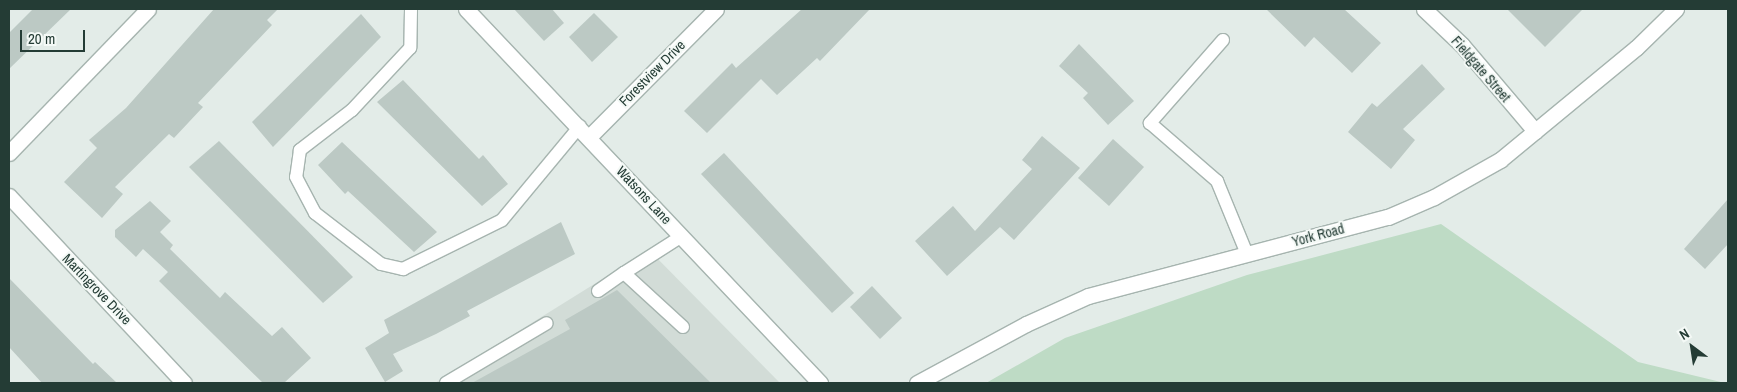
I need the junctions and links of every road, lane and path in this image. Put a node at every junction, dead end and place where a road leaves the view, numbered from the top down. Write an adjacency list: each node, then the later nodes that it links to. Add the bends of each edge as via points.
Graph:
1 (148, 9): 10 (street)
2 (411, 9): 8 (lane, via 410,48 352,110 300,150 296,177 315,214 381,264 403,269 502,220)
3 (466, 9): 8 (street, Watsons Lane)
4 (716, 9): 8 (street, Forestview Drive)
5 (1424, 9): 9 (street, Fieldgate Street, via 1462,45)
6 (1676, 9): 9 (street, York Road, via 1636,48)
7 (1223, 40): 13 (lane, via 1150,122 1217,181)
8 (585, 131): 12 (street, Watsons Lane)
9 (1535, 131): 13 (street, York Road, via 1500,160 1434,197 1388,217)
10 (9, 153)
11 (9, 196): 18 (street, Martingrove Drive)
12 (682, 236): 14 (lane); 20 (street, Watsons Lane)
13 (1247, 254): 21 (street, York Road, via 1088,296 1026,324)
14 (624, 273): 15 (lane); 17 (lane)
15 (598, 291)
16 (547, 324): 19 (lane)
17 (683, 327)
18 (184, 383)
19 (446, 383)
20 (820, 383)
21 (917, 383)

